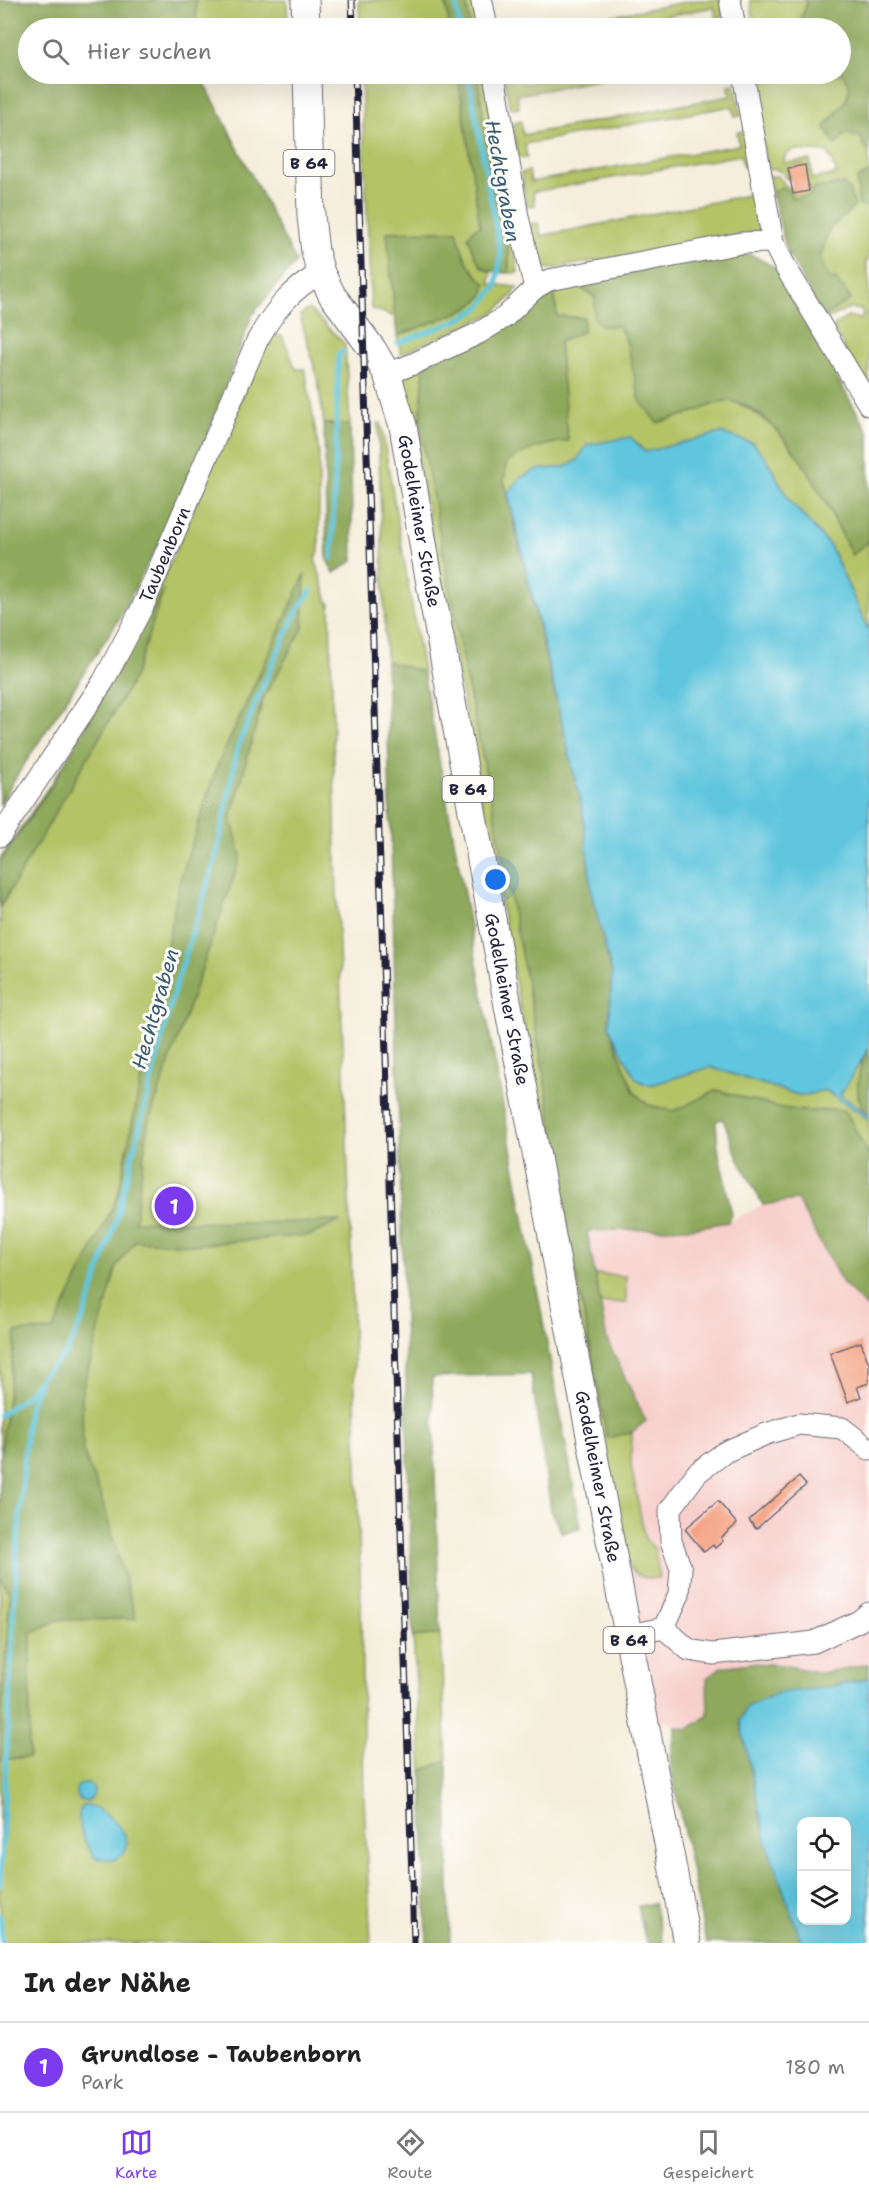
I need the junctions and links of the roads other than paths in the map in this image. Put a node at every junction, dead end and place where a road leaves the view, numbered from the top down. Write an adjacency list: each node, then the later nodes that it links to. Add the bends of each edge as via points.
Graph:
1 (305, 0): 4 (main road)
2 (730, 0): 6 (lane)
3 (482, 2): 5 (lane)
4 (306, 18)
5 (485, 18)
6 (733, 18)
7 (307, 84): 11 (main road, Godelheimer Straße / B 64, via 311,216)
8 (496, 84): 12 (lane, via 518,217)
9 (745, 84): 10 (lane)
10 (773, 242): 12 (lane, via 741,243 572,274); 14 (lane)
11 (321, 273): 13 (main road, Godelheimer Straße / B 64); 15 (lane, Taubenborn, via 298,287 268,321 143,606 103,682)
12 (535, 288): 13 (lane, via 506,317)
13 (387, 374): 19 (main road, Godelheimer Straße / B 64, via 403,426)
14 (869, 405)
15 (0, 836)
16 (869, 1449): 18 (lane, via 842,1428 799,1424 725,1452 697,1473 670,1510 671,1541 681,1569 679,1594)
17 (869, 1613): 18 (lane, via 814,1642 713,1654 688,1650)
18 (664, 1628): 19 (lane)
19 (628, 1635): 20 (main road, Godelheimer Straße / B 64)
20 (687, 1943)

